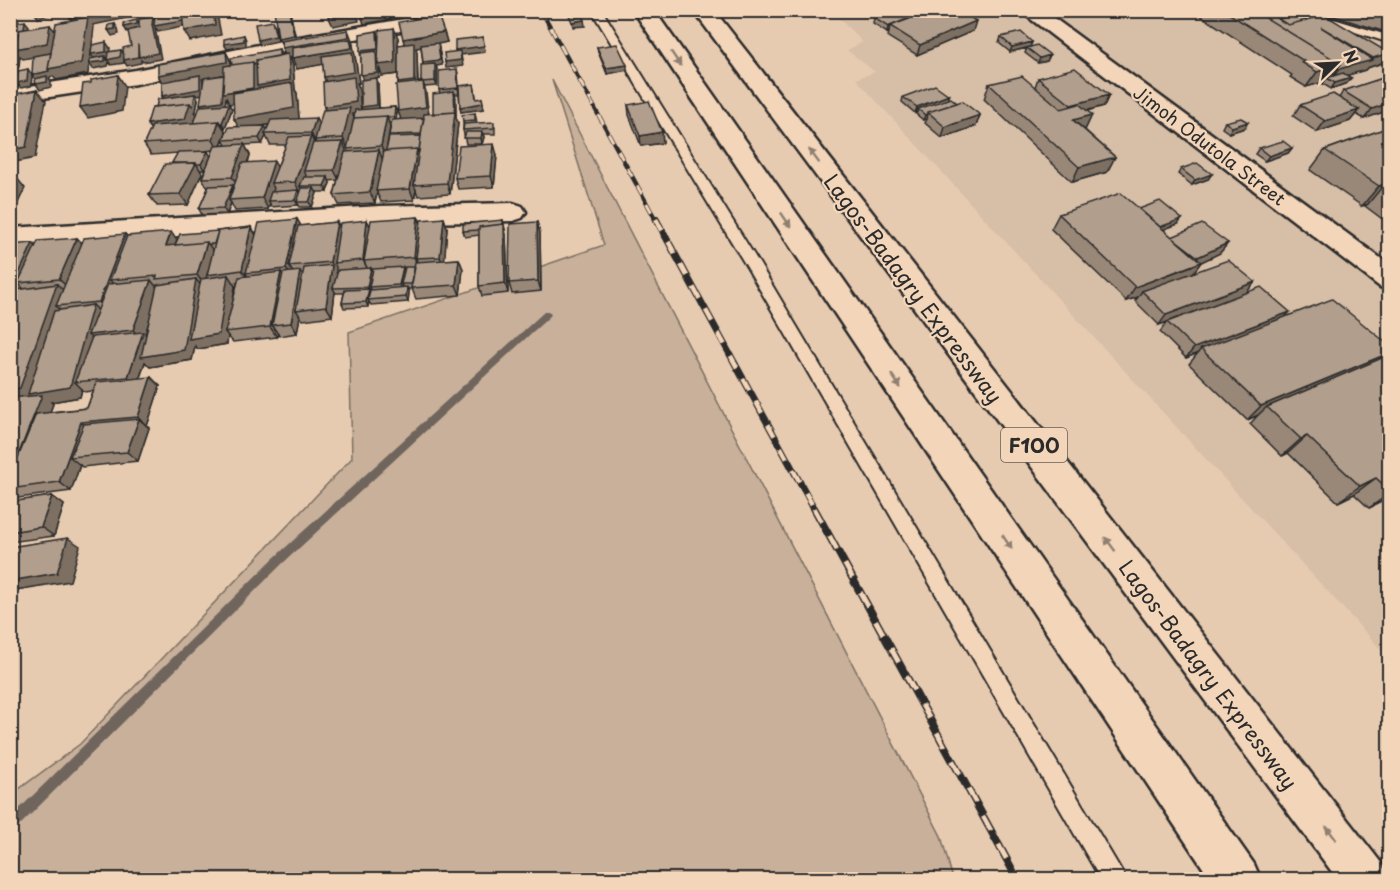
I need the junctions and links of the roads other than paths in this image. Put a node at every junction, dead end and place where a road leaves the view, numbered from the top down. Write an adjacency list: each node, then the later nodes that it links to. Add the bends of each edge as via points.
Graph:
1 (596, 10): 12 (lane, via 754,267)
2 (643, 10): 13 (main road, one-way to 13)
3 (703, 10): 14 (main road, Lagos-Badagry Expressway / F100, one-way to 3)
4 (1029, 10): 11 (main road, Jimoh Odutola Street)
5 (1290, 10): 7 (lane)
6 (410, 24): 8 (main road, via 136,77)
7 (1389, 40)
8 (10, 96)
9 (513, 212): 10 (main road, via 380,215)
10 (10, 237)
11 (1389, 280)
12 (1115, 879)
13 (1238, 879)
14 (1366, 879)

